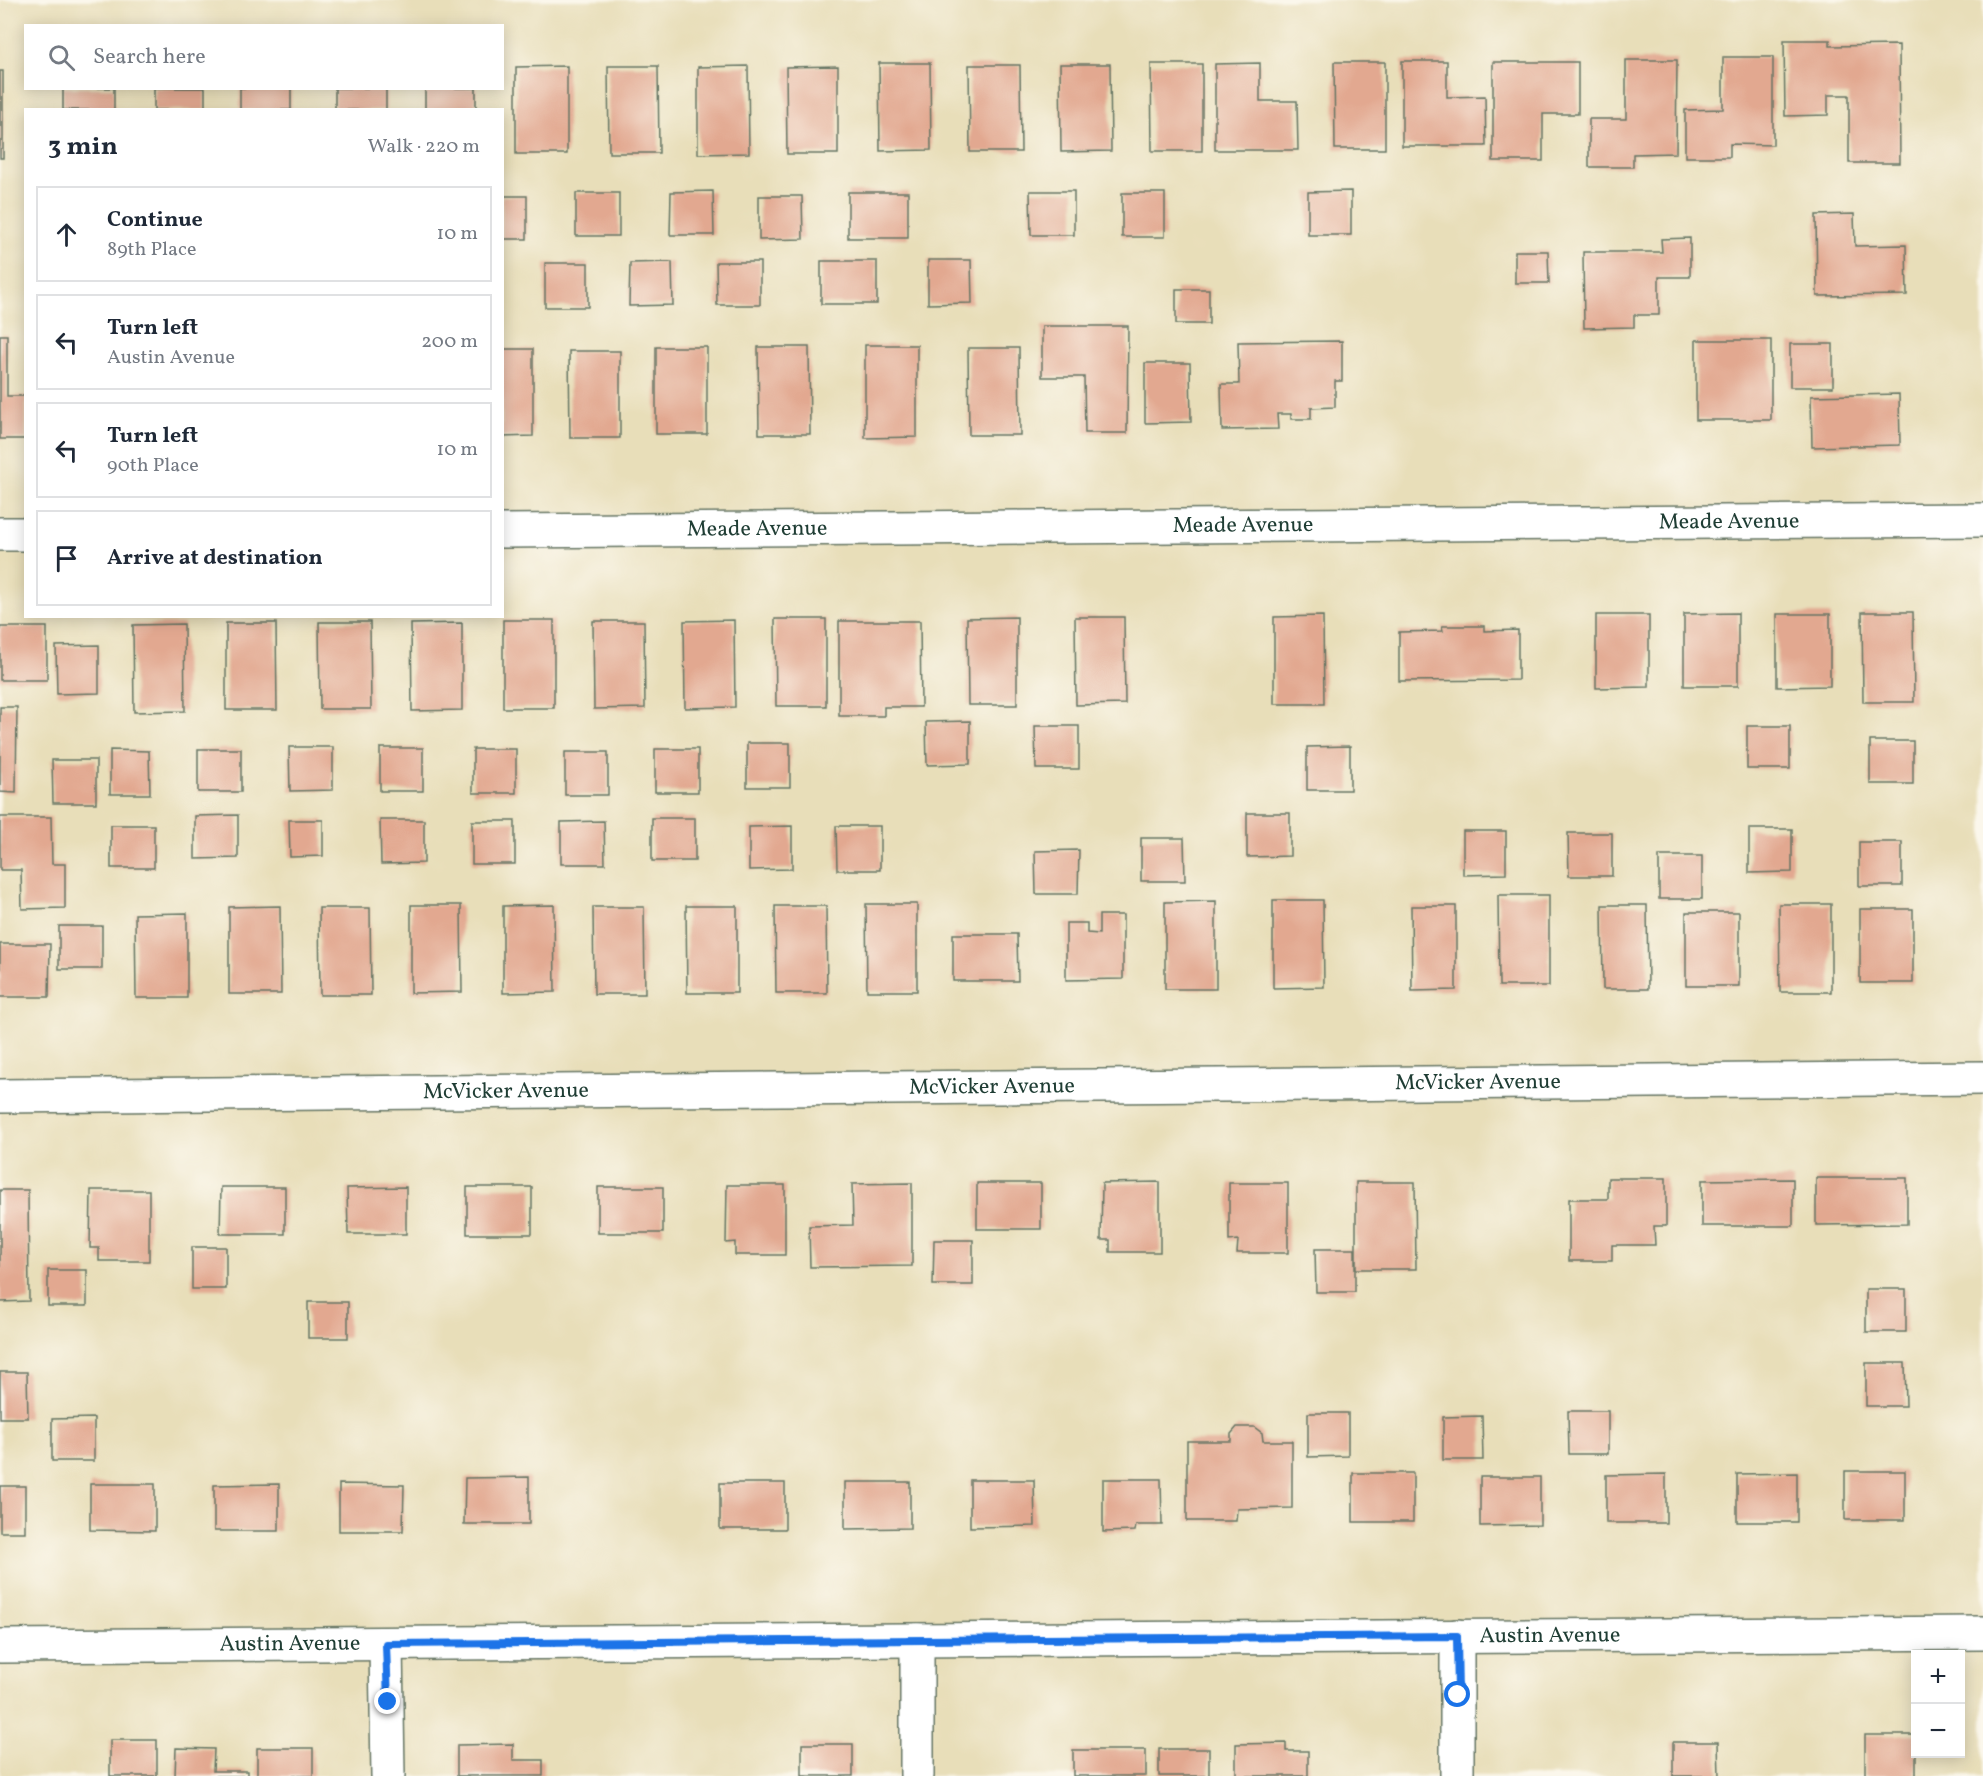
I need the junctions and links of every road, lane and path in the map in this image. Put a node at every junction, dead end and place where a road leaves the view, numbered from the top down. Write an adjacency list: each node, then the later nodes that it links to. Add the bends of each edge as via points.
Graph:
1 (1983, 520): 2 (street, Meade Avenue)
2 (504, 531)
3 (0, 534): 4 (street)
4 (24, 534)
5 (1983, 1078): 6 (street, McVicker Avenue)
6 (0, 1096)
7 (1983, 1633): 8 (street, Austin Avenue)
8 (1457, 1636): 9 (street, Austin Avenue); 14 (street)
9 (917, 1640): 10 (street, Austin Avenue); 13 (street)
10 (386, 1644): 11 (street, Austin Avenue); 12 (street)
11 (0, 1646)
12 (388, 1776)
13 (917, 1776)
14 (1458, 1776)

